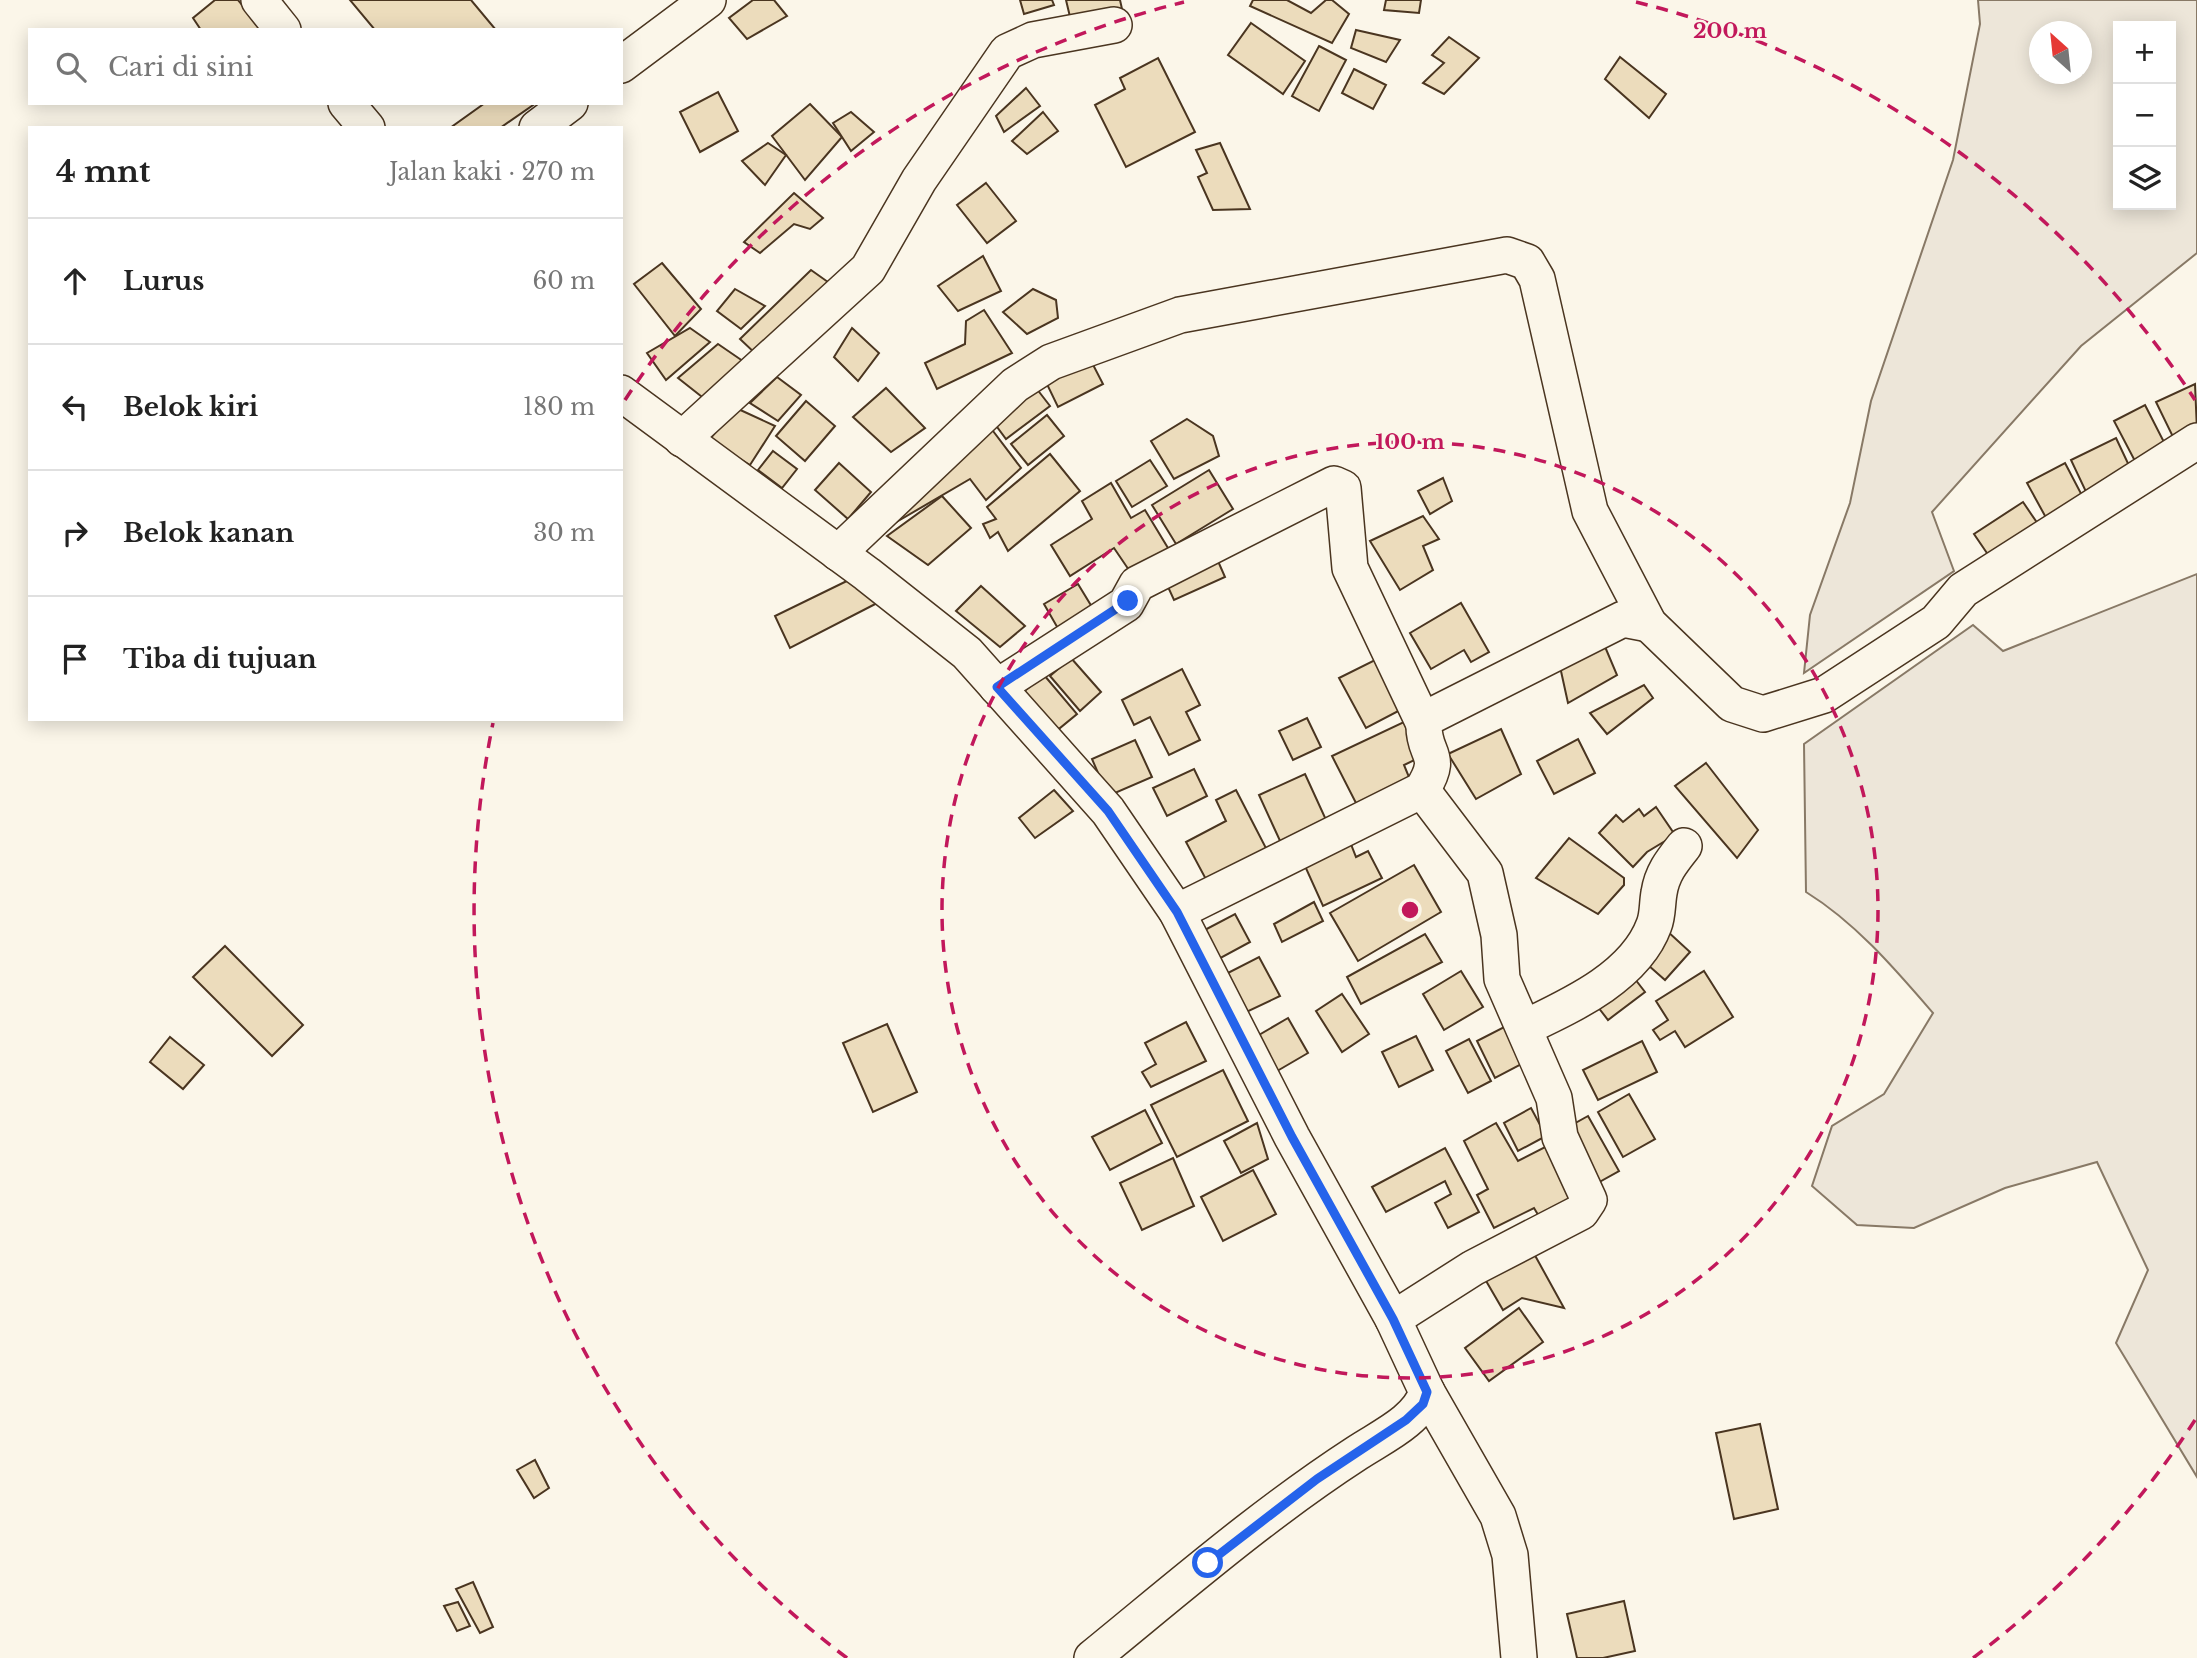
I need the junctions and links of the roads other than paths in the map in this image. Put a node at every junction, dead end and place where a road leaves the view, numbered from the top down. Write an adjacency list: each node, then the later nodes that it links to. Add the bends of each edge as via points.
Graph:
1 (260, 0): 4 (street)
2 (708, 0): 5 (street)
3 (1114, 24): 11 (street, via 1033,40 1007,52 919,180 869,269)
4 (281, 28)
5 (623, 64)
6 (348, 105): 8 (street)
7 (567, 105): 9 (street)
8 (365, 126)
9 (540, 126)
10 (623, 395): 11 (street)
11 (682, 439): 13 (street)
12 (2197, 441): 14 (street, via 1963,590 1936,622 1824,695 1763,714 1739,709)
13 (838, 553): 14 (street, via 1015,385 1060,358 1180,315 1507,255 1527,262 1537,279 1586,500); 15 (street, via 967,653)
14 (1649, 624): 16 (street, via 1623,619 1431,716)
15 (997, 687): 16 (street, via 1126,604 1137,584 1334,484 1343,488 1352,576); 19 (street, via 1108,811)
16 (1424, 724): 17 (street, via 1423,736 1434,760)
17 (1422, 790): 19 (street); 20 (street, via 1485,873 1499,935 1502,979)
18 (1684, 846): 20 (street, via 1663,875 1650,935 1628,963 1600,987)
19 (1177, 912): 21 (street, via 1292,1137)
20 (1524, 1028): 21 (street, via 1554,1098 1560,1137 1584,1185 1588,1206 1473,1268)
21 (1393, 1319): 22 (street)
22 (1427, 1392): 23 (street, via 1423,1404 1406,1420 1317,1479); 24 (street, via 1506,1537)
23 (1092, 1658)
24 (1519, 1658)

